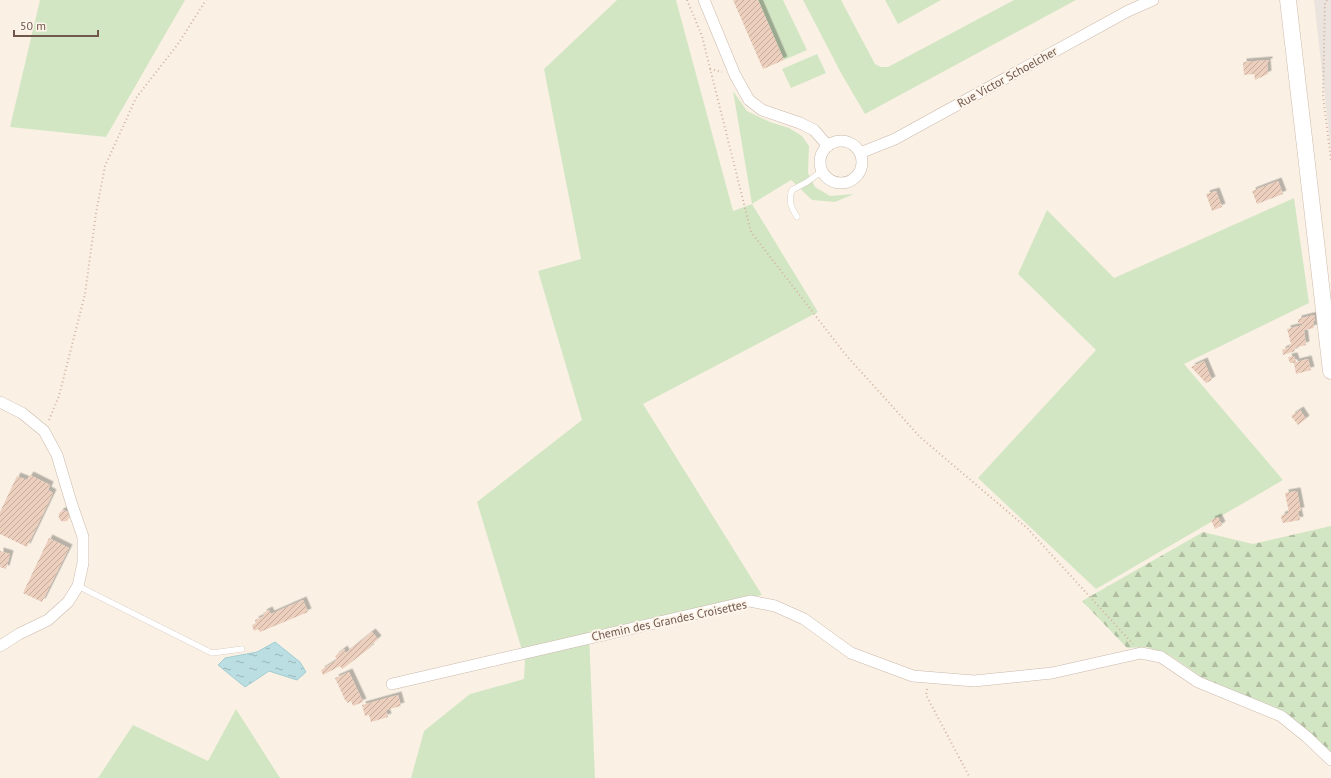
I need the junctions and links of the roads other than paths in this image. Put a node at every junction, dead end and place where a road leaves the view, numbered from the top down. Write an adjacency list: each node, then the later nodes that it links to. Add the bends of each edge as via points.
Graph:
1 (704, 0): 4 (street, via 735,75 749,100 762,110 814,130)
2 (1153, 0): 5 (street, Rue Victor Schoelcher, via 1128,11 895,139)
3 (1288, 0): 8 (main road)
4 (828, 146): 5 (street, via 843,141 854,145); 6 (street, via 820,160)
5 (860, 153): 6 (street, via 861,169 850,181 834,182)
6 (822, 171): 7 (lane, via 792,190 789,198 791,208)
7 (797, 217)
8 (1331, 371)
9 (0, 402): 10 (street, via 22,413 44,431 57,455 83,537 83,563)
10 (78, 586): 11 (street, via 68,602 48,620); 12 (lane, via 212,653)
11 (0, 646)
12 (242, 649)
13 (392, 684): 14 (street, Chemin des Grandes Croisettes, via 750,601 775,606 804,619 851,653 913,676 974,681 1052,672 1141,653 1161,657 1198,682 1281,716)
14 (1331, 760)

